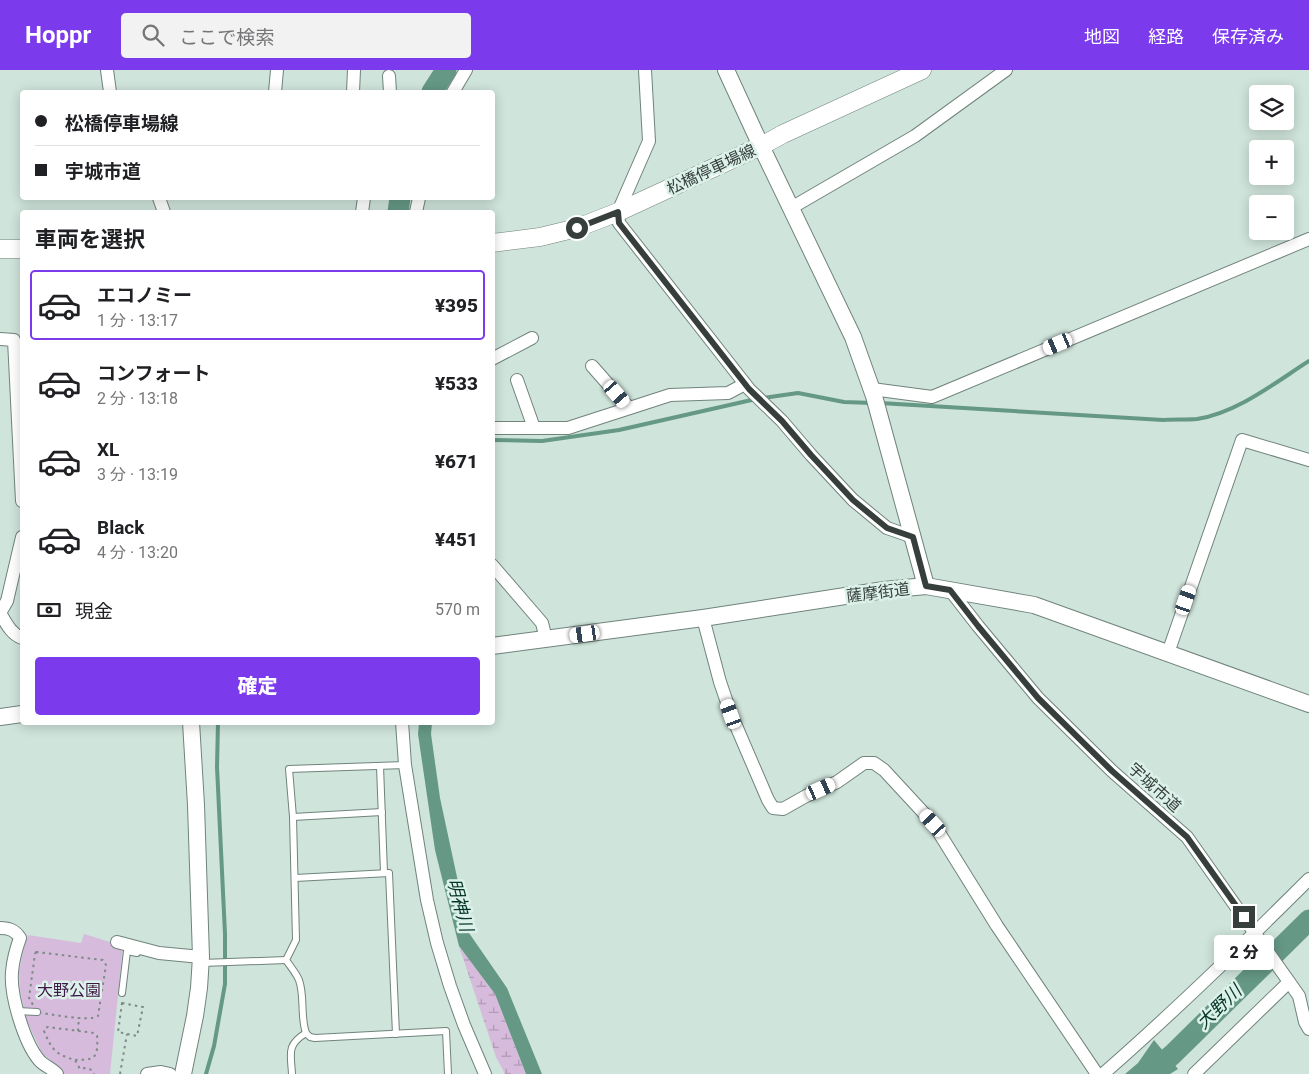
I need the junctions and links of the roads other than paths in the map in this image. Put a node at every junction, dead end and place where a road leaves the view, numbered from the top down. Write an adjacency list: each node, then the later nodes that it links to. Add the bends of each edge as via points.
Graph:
1 (108, 70): 10 (street)
2 (277, 70): 11 (street)
3 (354, 70): 12 (street)
4 (466, 70): 14 (street)
5 (645, 70): 17 (street, via 650,141)
6 (726, 70): 15 (street)
7 (922, 70): 15 (main road, 松橋停車場線)
8 (1006, 70): 16 (street, via 915,136)
9 (389, 76): 13 (street)
10 (110, 90)
11 (275, 90)
12 (353, 90)
13 (390, 90)
14 (454, 90)
15 (761, 146): 16 (street); 17 (main road, 松橋停車場線)
16 (791, 208): 28 (street, via 853,337)
17 (618, 212): 19 (main road, 松橋停車場線, via 577,228 540,237); 27 (street, via 619,223)
18 (1309, 239): 28 (street, via 932,396)
19 (495, 242)
20 (0, 249): 21 (main road)
21 (20, 249)
22 (532, 338): 24 (street)
23 (0, 339): 33 (street, via 14,340)
24 (495, 357)
25 (592, 366): 29 (street)
26 (517, 380): 31 (street)
27 (747, 387): 29 (street, via 728,393 670,395); 34 (street, via 853,500 887,528)
28 (873, 392): 34 (street)
29 (629, 408): 31 (street, via 568,428)
30 (495, 426): 31 (street)
31 (534, 428)
32 (1309, 460): 43 (street, via 1242,440)
33 (20, 461)
34 (913, 537): 37 (street)
35 (20, 545): 40 (street, via 7,601 0,613 8,627)
36 (495, 569): 41 (street, via 542,624)
37 (926, 586): 38 (street, 薩摩街道); 39 (street, 薩摩街道)
38 (950, 590): 43 (street, 薩摩街道, via 1034,605); 57 (street, 宇城市道, via 1038,698 1112,771 1187,837)
39 (703, 618): 41 (street, 薩摩街道); 77 (street, via 731,714 773,808 783,808 837,782 864,763 874,763 884,770 933,823 997,926)
40 (20, 637)
41 (546, 639): 42 (street, 薩摩街道)
42 (495, 646)
43 (1168, 653): 44 (street, 薩摩街道)
44 (1309, 704)
45 (20, 714): 46 (street)
46 (0, 717)
47 (191, 725): 61 (street)
48 (402, 725): 49 (street)
49 (405, 765): 50 (lane); 76 (street, via 424,887 437,943 464,1025)
50 (380, 766): 51 (lane); 52 (lane, via 289,769)
51 (382, 812): 52 (lane); 53 (lane)
52 (293, 816): 54 (lane)
53 (384, 873): 54 (lane); 69 (lane, via 389,873)
54 (295, 878): 60 (lane, via 296,940)
55 (1309, 880): 57 (street)
56 (0, 928): 65 (street, via 16,932 20,938 11,974)
57 (1256, 934): 62 (street, 宇城市道); 78 (street)
58 (117, 942): 59 (street)
59 (148, 950): 61 (street); 64 (lane, via 147,955 128,951)
60 (286, 960): 61 (lane); 68 (lane, via 299,980)
61 (205, 961): 73 (street)
62 (1288, 980): 63 (street, 宇城市道); 79 (street)
63 (1304, 992): 67 (street, 宇城市道, via 1305,1022)
64 (122, 993)
65 (18, 1011): 66 (lane); 70 (street, via 29,1044 38,1059)
66 (37, 1012)
67 (1309, 1029)
68 (306, 1034): 69 (lane, via 315,1038); 74 (lane, via 296,1039 291,1047)
69 (396, 1034): 75 (lane, via 446,1032)
70 (57, 1074)
71 (147, 1074): 72 (street)
72 (170, 1074)
73 (183, 1074)
74 (292, 1074)
75 (448, 1074)
76 (485, 1074)
77 (1097, 1074)
78 (1103, 1074)
79 (1194, 1074)

